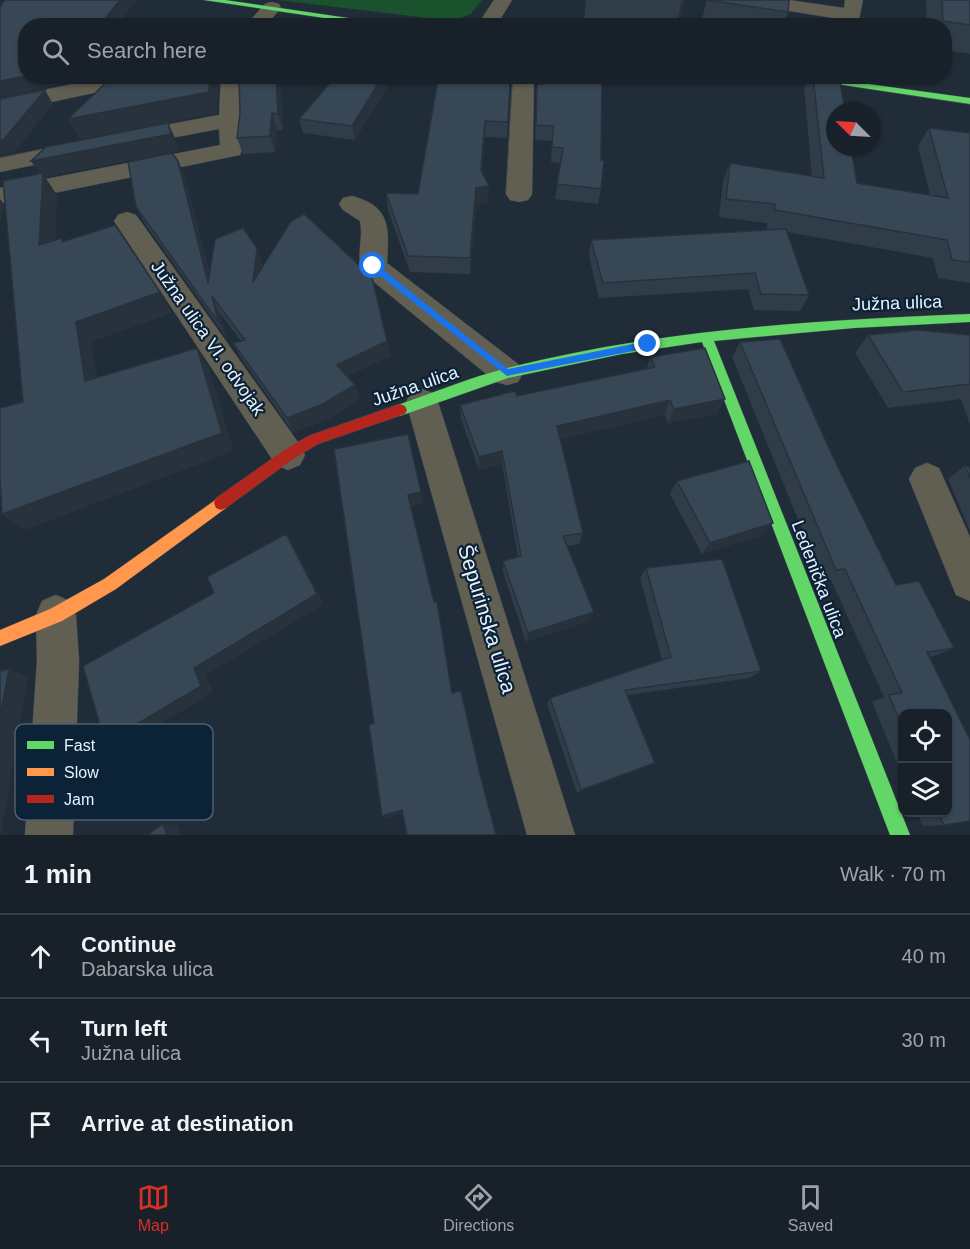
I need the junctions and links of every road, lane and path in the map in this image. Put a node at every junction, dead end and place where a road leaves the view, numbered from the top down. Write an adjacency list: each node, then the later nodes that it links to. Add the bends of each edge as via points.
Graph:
1 (208, 0): 4 (street)
2 (503, 0): 8 (street)
3 (752, 0): 5 (street)
4 (272, 8): 6 (street); 7 (street)
5 (853, 8)
6 (262, 18)
7 (343, 18)
8 (491, 18)
9 (106, 84): 14 (street)
10 (232, 84): 15 (street)
11 (524, 84): 17 (street)
12 (846, 84): 13 (street)
13 (970, 101)
14 (0, 106)
15 (230, 120): 16 (street); 18 (street, via 232,150)
16 (0, 165)
17 (519, 194)
18 (0, 196)
19 (351, 204): 23 (street, via 372,217 376,232 373,266)
20 (127, 221): 25 (street, Južna ulica VI. odvojak)
21 (970, 318): 22 (street, Južna ulica, via 859,322)
22 (706, 336): 23 (street, Južna ulica); 34 (street, Ledenička ulica)
23 (507, 373): 24 (street, Južna ulica)
24 (422, 402): 25 (street, Južna ulica, via 313,440); 33 (street, Šepurinska ulica)
25 (288, 455): 28 (street, Južna ulica, via 129,570)
26 (927, 479): 27 (street)
27 (970, 582)
28 (56, 615): 29 (street, Južna ulica); 30 (street)
29 (0, 638)
30 (55, 724)
31 (50, 820): 32 (street)
32 (49, 835)
33 (551, 835)
34 (900, 835)

